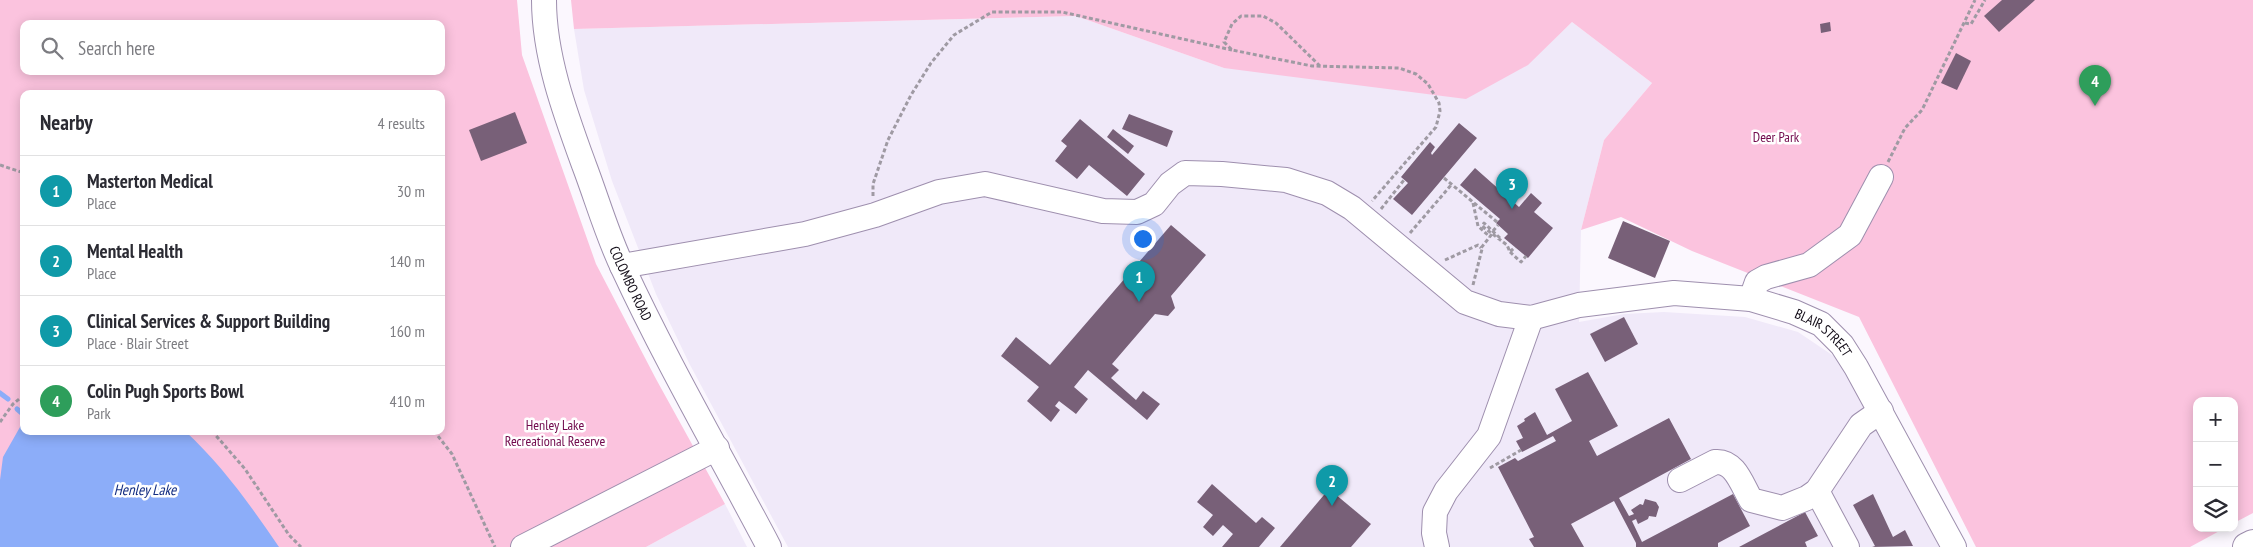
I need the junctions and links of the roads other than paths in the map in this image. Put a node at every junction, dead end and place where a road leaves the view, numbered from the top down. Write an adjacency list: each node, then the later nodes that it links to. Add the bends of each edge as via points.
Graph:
1 (544, 0): 3 (street, COLOMBO ROAD, via 544,19 554,70 568,122)
2 (1881, 177): 4 (street, via 1850,235 1809,265 1757,282)
3 (622, 266): 5 (street, via 805,234 891,210 939,192 984,184 1103,211 1137,212 1154,204 1184,173 1222,174 1286,180 1327,193 1365,219 1466,302 1499,314); 7 (street, COLOMBO ROAD)
4 (1751, 299): 5 (street, BLAIR STREET, via 1674,293 1579,305); 6 (street, BLAIR STREET, via 1807,317 1833,333)
5 (1531, 318): 13 (street, via 1489,436 1446,491 1435,512 1434,533)
6 (1881, 411): 9 (street, via 1861,425); 15 (street, BLAIR STREET)
7 (716, 448): 11 (street); 12 (street, COLOMBO ROAD)
8 (1680, 480): 9 (street, via 1721,461 1733,469 1751,500 1773,508 1794,504)
9 (1816, 491): 14 (street)
10 (2253, 544): 16 (main road)
11 (523, 547)
12 (769, 547)
13 (1438, 547)
14 (1847, 547)
15 (1954, 547)
16 (2246, 547)

